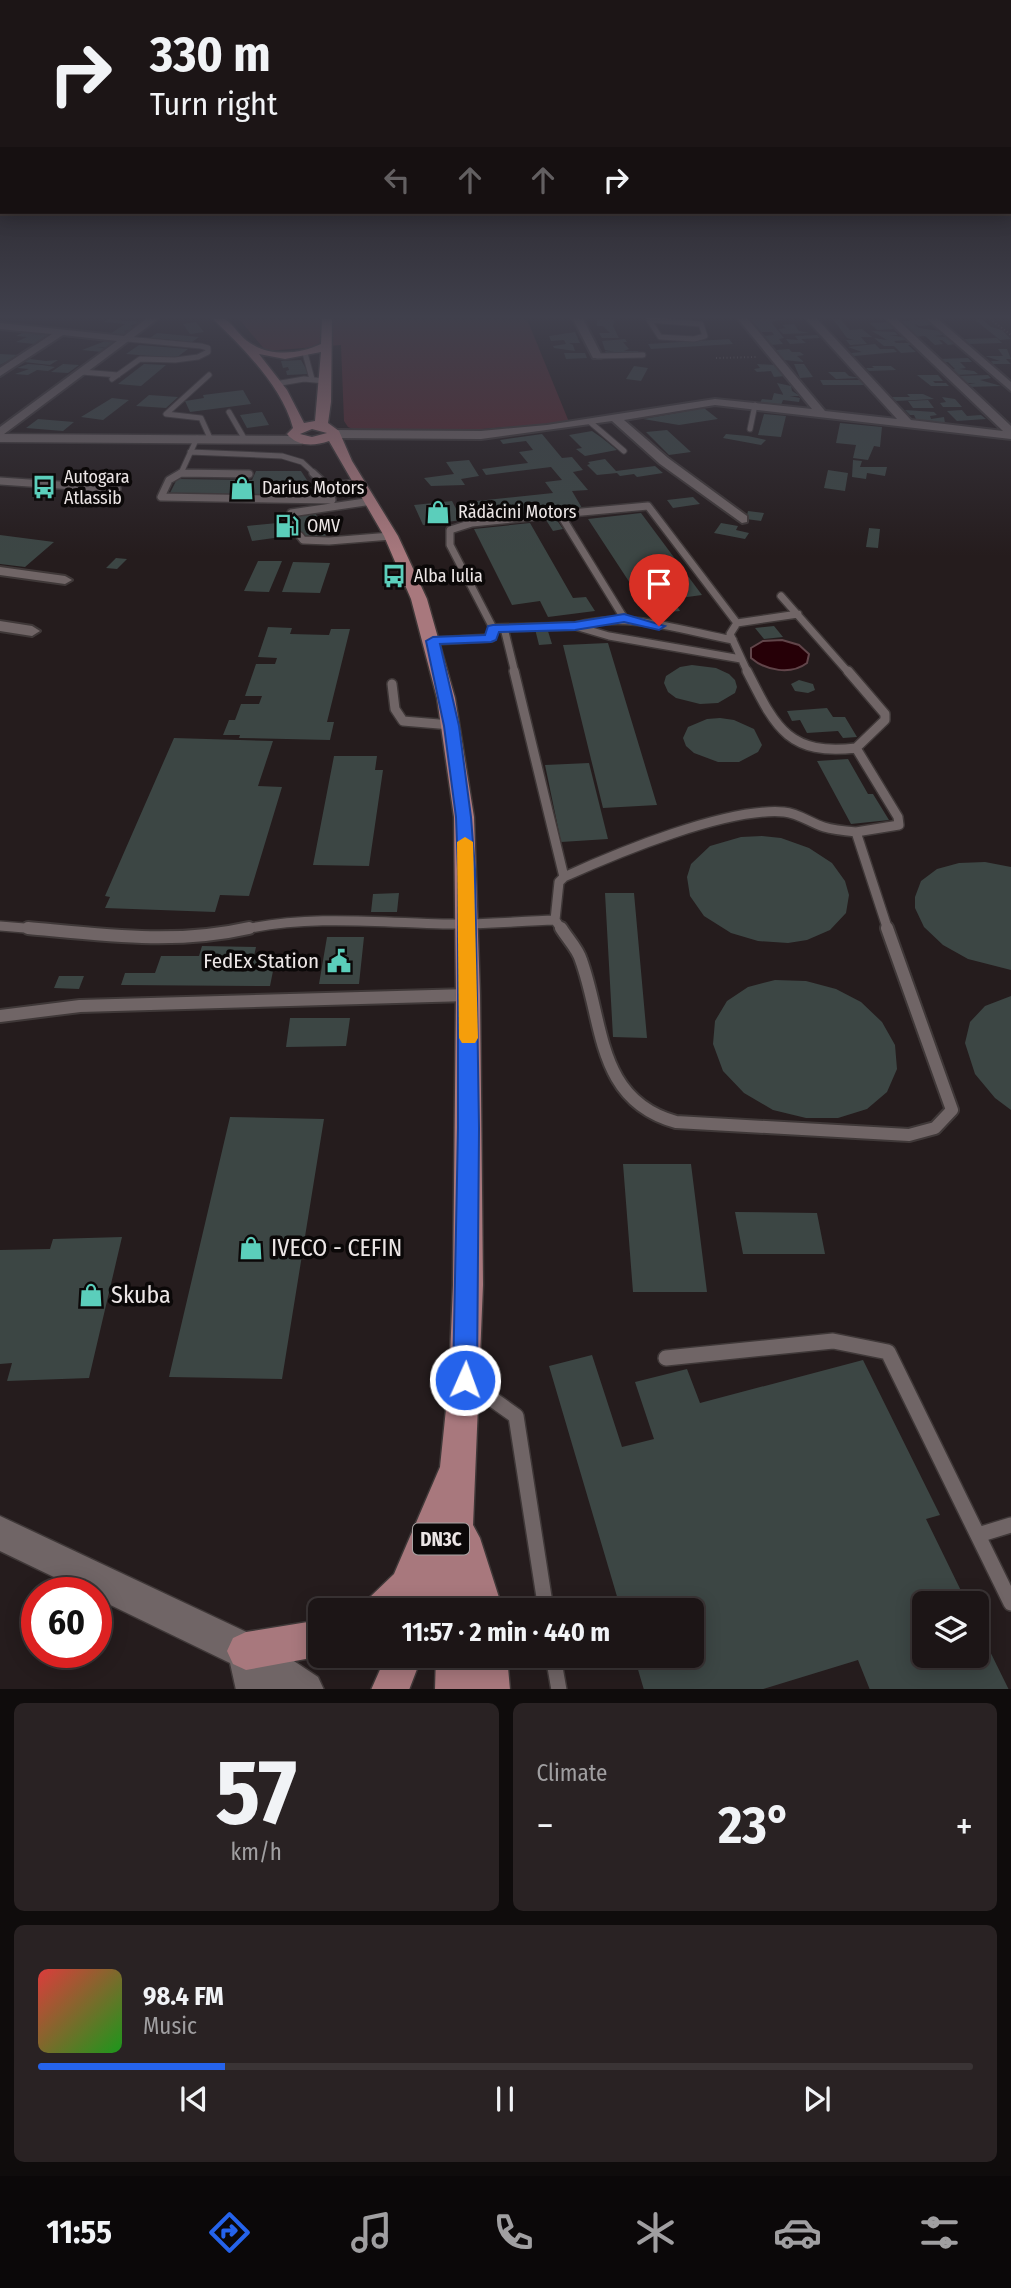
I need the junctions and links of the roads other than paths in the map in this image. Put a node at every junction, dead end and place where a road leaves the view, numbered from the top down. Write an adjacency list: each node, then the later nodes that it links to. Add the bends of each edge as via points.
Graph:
1 (47, 398): 17 (street)
2 (184, 398): 21 (lane, via 166,414 201,418)
3 (286, 398): 8 (main road)
4 (324, 398): 16 (main road, DN3C)
5 (808, 398): 11 (street)
6 (884, 398): 14 (street)
7 (974, 398): 18 (street)
8 (290, 403): 16 (main road); 19 (main road)
9 (755, 405): 11 (street); 12 (street, via 704,403); 15 (lane)
10 (229, 412): 22 (lane)
11 (821, 413): 14 (street)
12 (615, 418): 13 (street); 34 (street)
13 (590, 422): 16 (street, via 459,436); 23 (lane)
14 (907, 423): 18 (street)
15 (750, 429)
16 (327, 430): 19 (main road); 19 (main road, via 319,440); 25 (main road, DN3C)
17 (0, 433)
18 (1011, 433)
19 (300, 435): 22 (street); 25 (main road, DN3C)
20 (0, 438): 21 (street)
21 (204, 438): 22 (street); 24 (lane)
22 (244, 438)
23 (624, 451)
24 (190, 452): 26 (lane); 30 (lane, via 282,456 302,462)
25 (345, 461): 29 (main road, DN3C)
26 (181, 473): 27 (lane); 30 (lane, via 169,480 161,497 332,500)
27 (249, 474)
28 (0, 481): 31 (lane)
29 (360, 483): 30 (lane); 32 (main road, DN3C)
30 (327, 486)
31 (117, 489)
32 (372, 501): 35 (lane, via 291,513); 37 (main road, DN3C)
33 (560, 513): 42 (lane); 43 (lane, via 648,506); 46 (lane, via 472,523 450,530 450,545)
34 (742, 519)
35 (294, 521)
36 (300, 536): 37 (lane, via 329,541)
37 (391, 536): 50 (main road, DN3C)
38 (0, 571): 39 (street)
39 (65, 580)
40 (781, 596): 41 (lane)
41 (798, 614): 43 (lane); 54 (lane, via 886,714 886,720)
42 (624, 618): 45 (lane); 49 (lane)
43 (737, 623): 49 (lane, via 730,634)
44 (0, 626): 48 (street)
45 (575, 626): 47 (lane); 51 (lane)
46 (493, 628): 47 (lane); 50 (lane, via 491,638)
47 (504, 628): 56 (lane)
48 (32, 631)
49 (733, 640): 51 (lane)
50 (433, 641): 53 (main road, DN3C)
51 (741, 659): 54 (lane, via 770,719 796,742 820,749)
52 (392, 684): 53 (lane, via 395,709 403,721)
53 (452, 726): 58 (main road, DN3C, via 464,817)
54 (856, 748): 55 (lane, via 899,825)
55 (856, 832): 56 (lane, via 829,829 784,812 760,813 652,843); 57 (lane, via 905,984 953,1110 946,1122 926,1133 689,1122 654,1116 624,1090 608,1062 582,958)
56 (564, 877): 57 (lane, via 559,882)
57 (555, 920): 58 (lane)
58 (468, 923): 59 (lane, via 278,922 214,936 154,939); 60 (main road, DN3C)
59 (0, 926)
60 (468, 995): 61 (lane, via 80,1006); 63 (main road, DN3C)
61 (0, 1016)
62 (666, 1358): 68 (lane, via 833,1341 888,1352)
63 (465, 1380): 64 (main road, DN3C); 73 (lane, via 516,1416)
64 (457, 1468): 65 (main road, DN3C); 69 (main road, via 407,1587); 70 (main road, DN3C)
65 (457, 1519): 71 (main road, DN3C); 72 (main road)
66 (1011, 1525): 68 (lane)
67 (0, 1533): 76 (street)
68 (978, 1535): 74 (lane)
69 (396, 1598)
70 (426, 1598)
71 (456, 1598)
72 (481, 1598)
73 (544, 1598)
74 (1011, 1602)
75 (308, 1640): 76 (main road)
76 (246, 1651): 81 (street); 82 (street)
77 (399, 1668): 83 (main road)
78 (455, 1668): 84 (main road)
79 (490, 1668): 85 (main road)
80 (555, 1668): 86 (lane)
81 (255, 1689)
82 (305, 1689)
83 (390, 1689)
84 (454, 1689)
85 (491, 1689)
86 (559, 1689)

